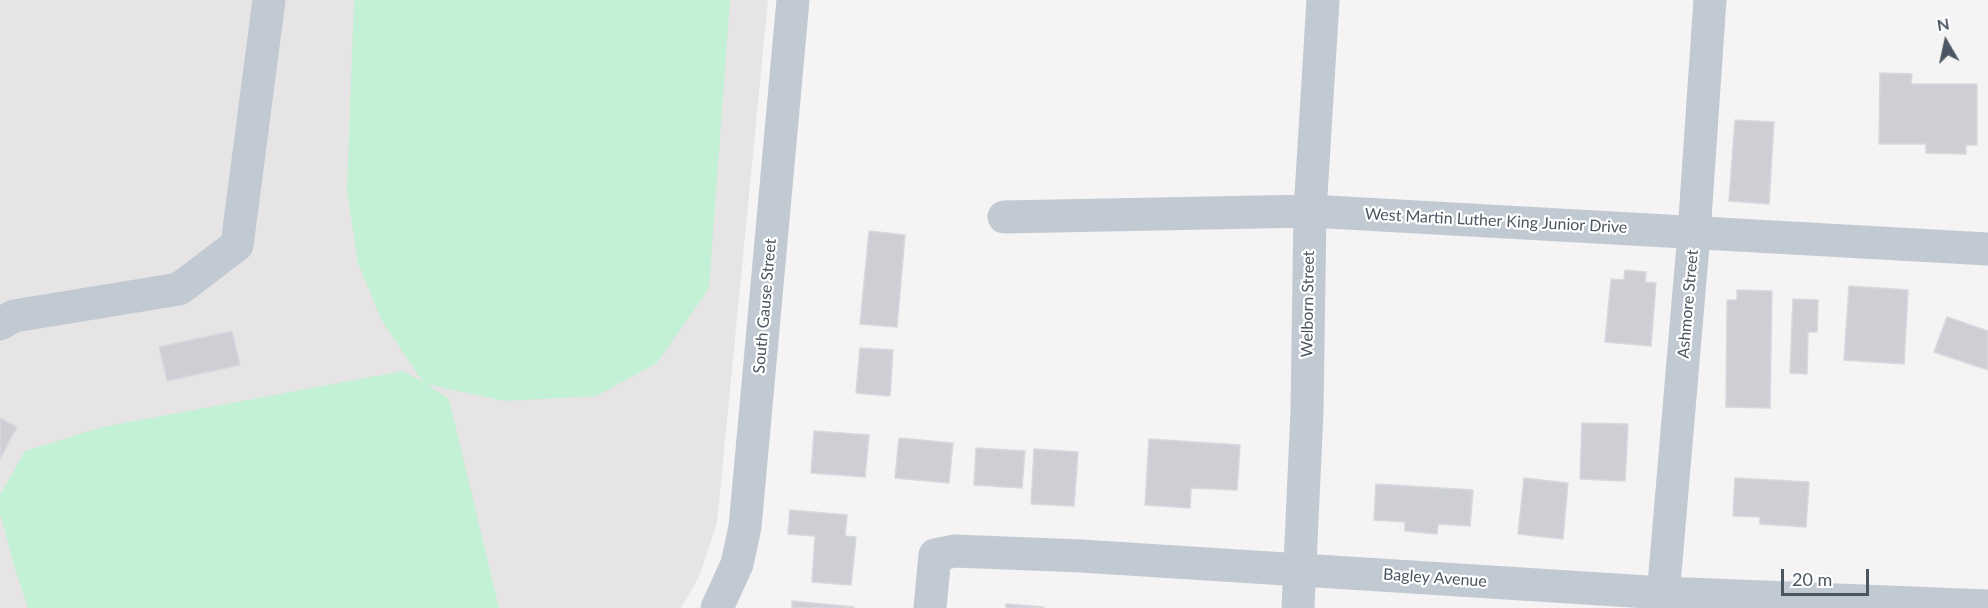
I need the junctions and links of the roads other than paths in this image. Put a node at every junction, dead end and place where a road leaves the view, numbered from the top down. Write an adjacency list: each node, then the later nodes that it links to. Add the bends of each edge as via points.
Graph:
1 (269, 0): 9 (street, via 237,245 179,289 14,315)
2 (793, 0): 13 (street, South Gause Street, via 745,526 737,564)
3 (1323, 0): 5 (street, Welborn Street)
4 (1710, 0): 7 (street, Ashmore Street)
5 (1310, 211): 6 (street, West Martin Luther King Junior Drive); 7 (street, West Martin Luther King Junior Drive); 10 (street, Welborn Street)
6 (1004, 218)
7 (1694, 233): 8 (street, West Martin Luther King Junior Drive); 11 (street, Ashmore Street)
8 (1988, 249)
9 (0, 324)
10 (1301, 570): 11 (street, Bagley Avenue); 14 (street, Bagley Avenue, via 955,551 935,555); 15 (street, Welborn Street)
11 (1663, 601): 12 (street, Bagley Avenue)
12 (1988, 606)
13 (717, 608)
14 (930, 608)
15 (1298, 608)

